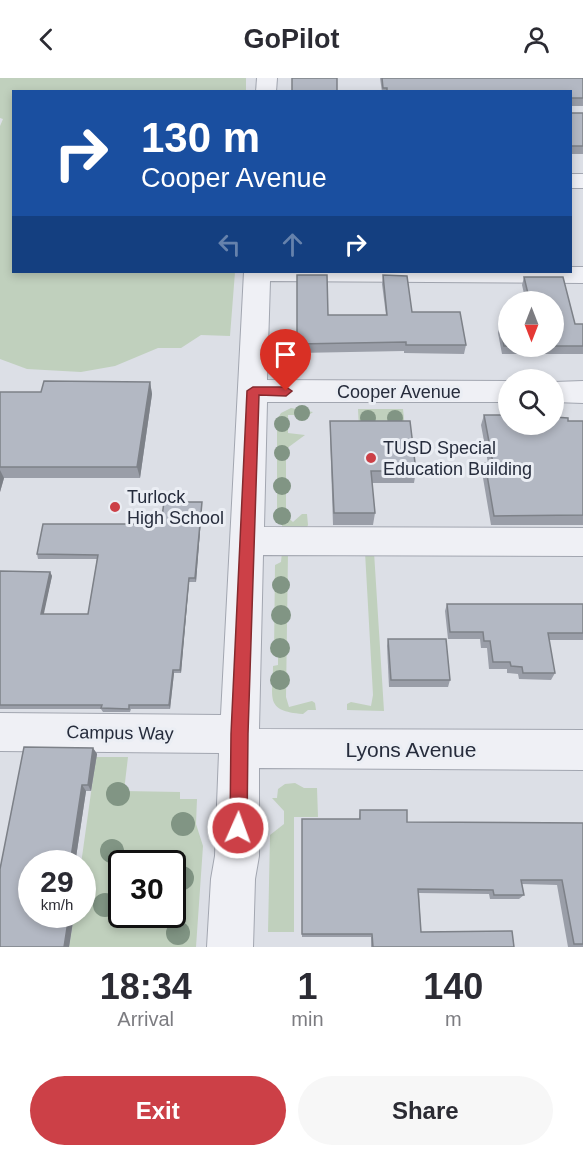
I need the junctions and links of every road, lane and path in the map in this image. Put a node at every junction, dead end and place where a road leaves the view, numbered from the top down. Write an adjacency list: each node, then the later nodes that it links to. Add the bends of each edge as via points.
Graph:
1 (257, 273): 4 (street)
2 (366, 273): 3 (street)
3 (583, 275)
4 (253, 391): 5 (street, Cooper Avenue); 8 (street)
5 (498, 392)
6 (564, 392): 7 (street)
7 (583, 392)
8 (247, 541): 9 (street); 11 (street)
9 (583, 542)
10 (0, 732): 11 (street, Campus Way)
11 (239, 741): 12 (street, Lyons Avenue); 13 (street, via 237,856)
12 (583, 750)
13 (230, 947)

